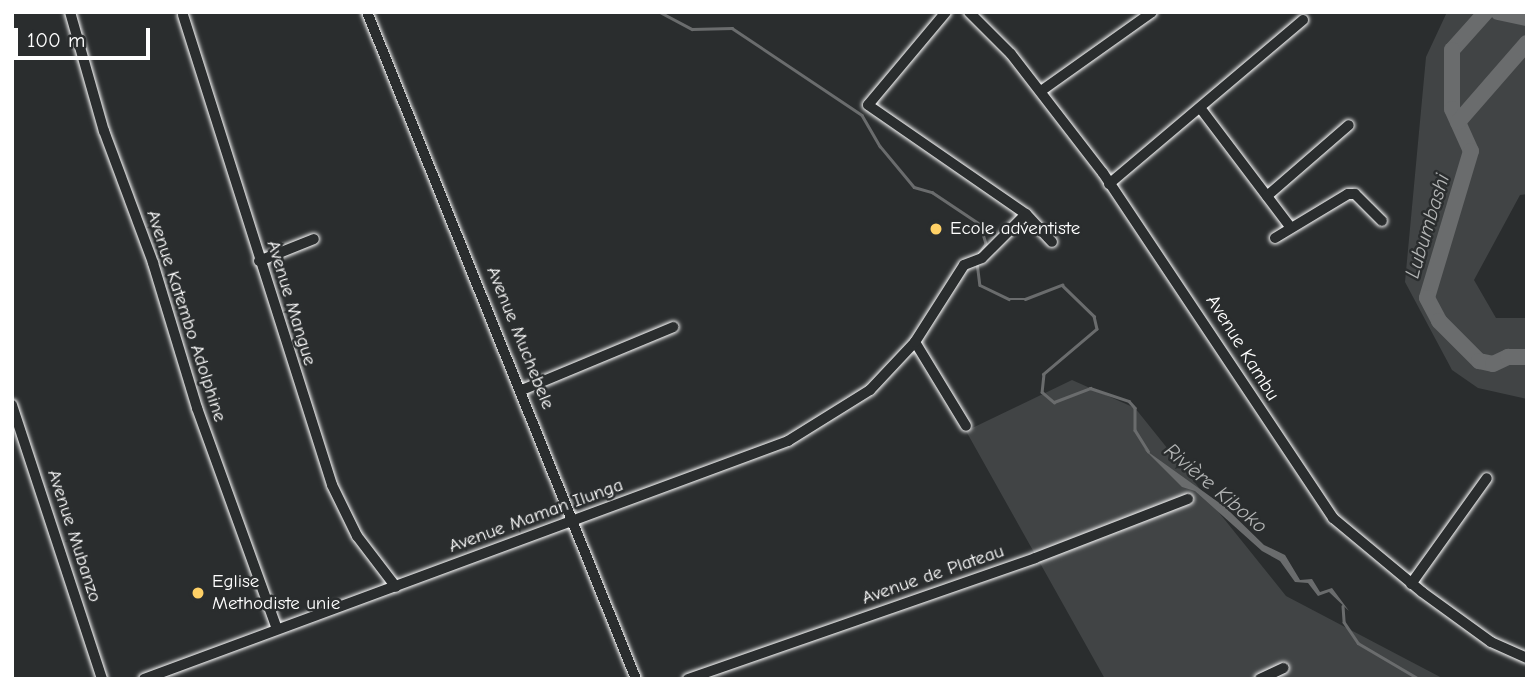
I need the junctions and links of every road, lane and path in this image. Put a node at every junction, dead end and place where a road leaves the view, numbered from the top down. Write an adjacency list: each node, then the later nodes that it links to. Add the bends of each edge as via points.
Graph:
1 (70, 12): 30 (street, Avenue Katembo Adolphine, via 101,121 153,263 200,417)
2 (367, 12): 22 (street, Avenue Muchebele)
3 (946, 12): 13 (street, via 869,104)
4 (1152, 12): 8 (street)
5 (971, 13): 8 (street, Avenue Kambu)
6 (183, 16): 19 (street, Avenue Mangue)
7 (1303, 20): 9 (street)
8 (1041, 90): 11 (street, Avenue Kambu)
9 (1201, 109): 11 (street); 12 (street)
10 (1349, 125): 12 (street)
11 (1109, 184): 28 (street, Avenue Kambu, via 1184,289 1321,503 1346,531)
12 (1266, 196): 15 (street)
13 (1026, 215): 18 (street); 21 (street, Avenue Maman Ilunga, via 977,260 964,265)
14 (1382, 221): 15 (street, via 1354,194 1348,194)
15 (1291, 228): 16 (street)
16 (1275, 238)
17 (314, 239): 19 (street)
18 (1052, 242)
19 (259, 261): 29 (street, Avenue Mangue, via 341,508)
20 (673, 327): 22 (street)
21 (915, 342): 24 (street); 27 (street, Avenue Maman Ilunga, via 860,399 788,441)
22 (523, 390): 27 (street, Avenue Muchebele)
23 (12, 405): 33 (street, Avenue Mubanzo)
24 (966, 426)
25 (1487, 478): 28 (street)
26 (1188, 499): 36 (street, Avenue de Plateau, via 1035,558)
27 (572, 522): 29 (street, Avenue Maman Ilunga); 35 (street, Avenue Muchebele)
28 (1412, 584): 31 (street, Avenue Kambu, via 1491,642)
29 (396, 587): 30 (street, Avenue Maman Ilunga)
30 (277, 629): 34 (street, Avenue Maman Ilunga)
31 (1527, 658)
32 (1284, 668): 37 (street)
33 (102, 679)
34 (144, 679)
35 (636, 679)
36 (688, 679)
37 (1260, 679)

